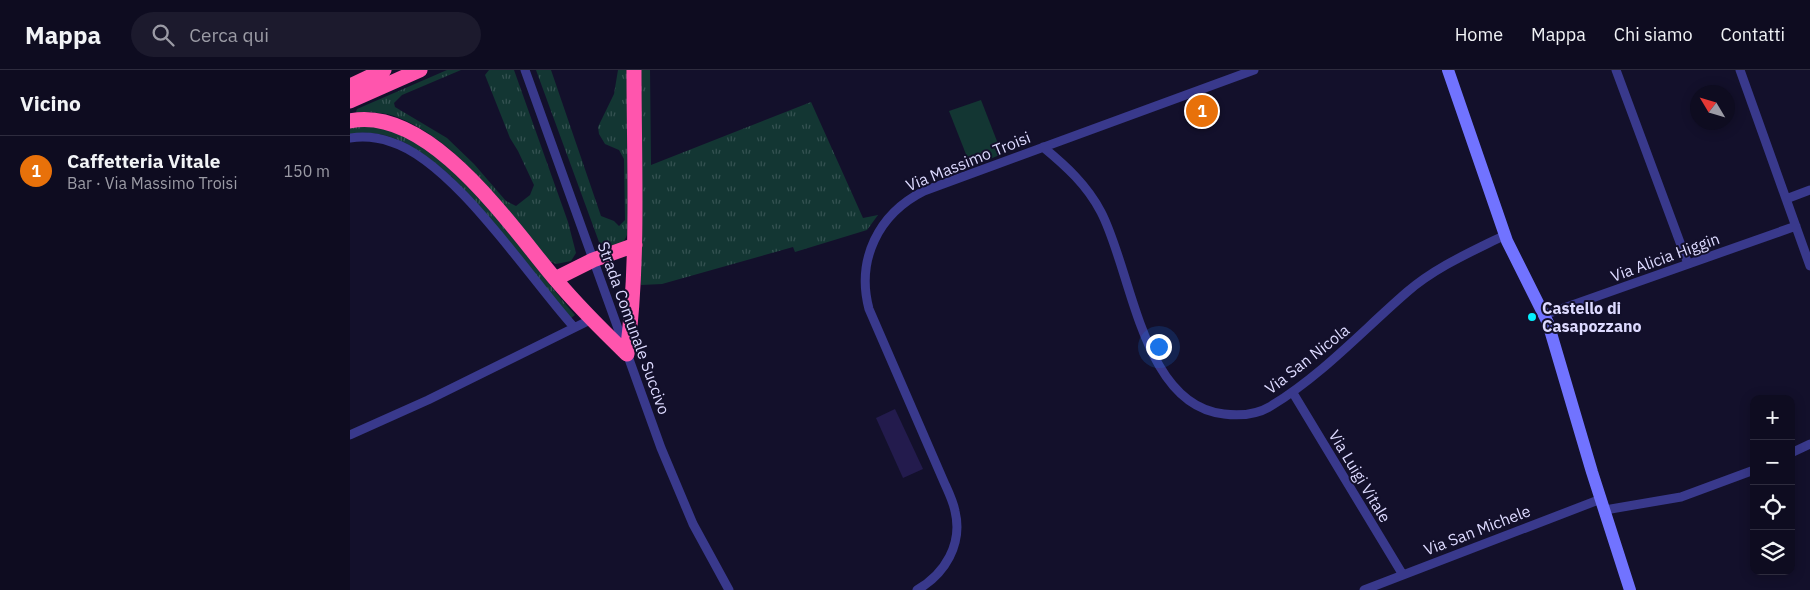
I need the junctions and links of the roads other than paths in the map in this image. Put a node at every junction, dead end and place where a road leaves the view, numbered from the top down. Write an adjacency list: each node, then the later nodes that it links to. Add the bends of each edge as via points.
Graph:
1 (384, 70): 9 (highway)
2 (420, 70): 10 (highway)
3 (526, 70): 19 (street, Strada Comunale Succivo)
4 (634, 70): 18 (highway)
5 (1254, 70): 13 (street, Via Massimo Troisi)
6 (1448, 70): 17 (main road)
7 (1616, 70): 20 (street)
8 (1740, 70): 15 (street)
9 (350, 86)
10 (350, 101)
11 (350, 121): 22 (highway, via 360,119 387,124 430,143 458,166)
12 (350, 138): 25 (street, via 366,136 392,142 424,159 466,197)
13 (1043, 147): 27 (street, Via San Nicola, via 1080,181 1102,213 1158,367 1178,392 1211,413 1237,415 1254,414); 35 (street, Via Massimo Troisi, via 910,198 897,208 877,233 866,263 865,294 869,309 955,511 958,529 951,554 938,575)
14 (1810, 190): 15 (street)
15 (1786, 199): 16 (street)
16 (1796, 226): 20 (street, Via Alicia Higgin); 21 (street)
17 (1505, 235): 23 (main road); 27 (street, Via San Nicola, via 1454,261 1413,288)
18 (635, 245): 19 (highway); 26 (highway, via 633,310)
19 (593, 260): 22 (highway); 26 (street, Strada Comunale Succivo)
20 (1688, 264): 23 (street, Via Alicia Higgin)
21 (1810, 266)
22 (555, 278): 24 (highway)
23 (1544, 316): 32 (main road)
24 (590, 320): 25 (street); 26 (highway)
25 (573, 326): 28 (street, via 428,400)
26 (627, 354): 34 (street, Strada Comunale Succivo, via 690,516)
27 (1293, 393): 33 (street, Via Luigi Vitale)
28 (350, 435)
29 (1810, 444): 30 (street)
30 (1795, 451)
31 (1750, 471): 32 (street, Via San Michele, via 1681,497)
32 (1603, 505): 33 (street, Via San Michele); 37 (main road)
33 (1402, 575): 36 (street, Via San Michele)
34 (729, 590)
35 (917, 590)
36 (1364, 590)
37 (1630, 590)

